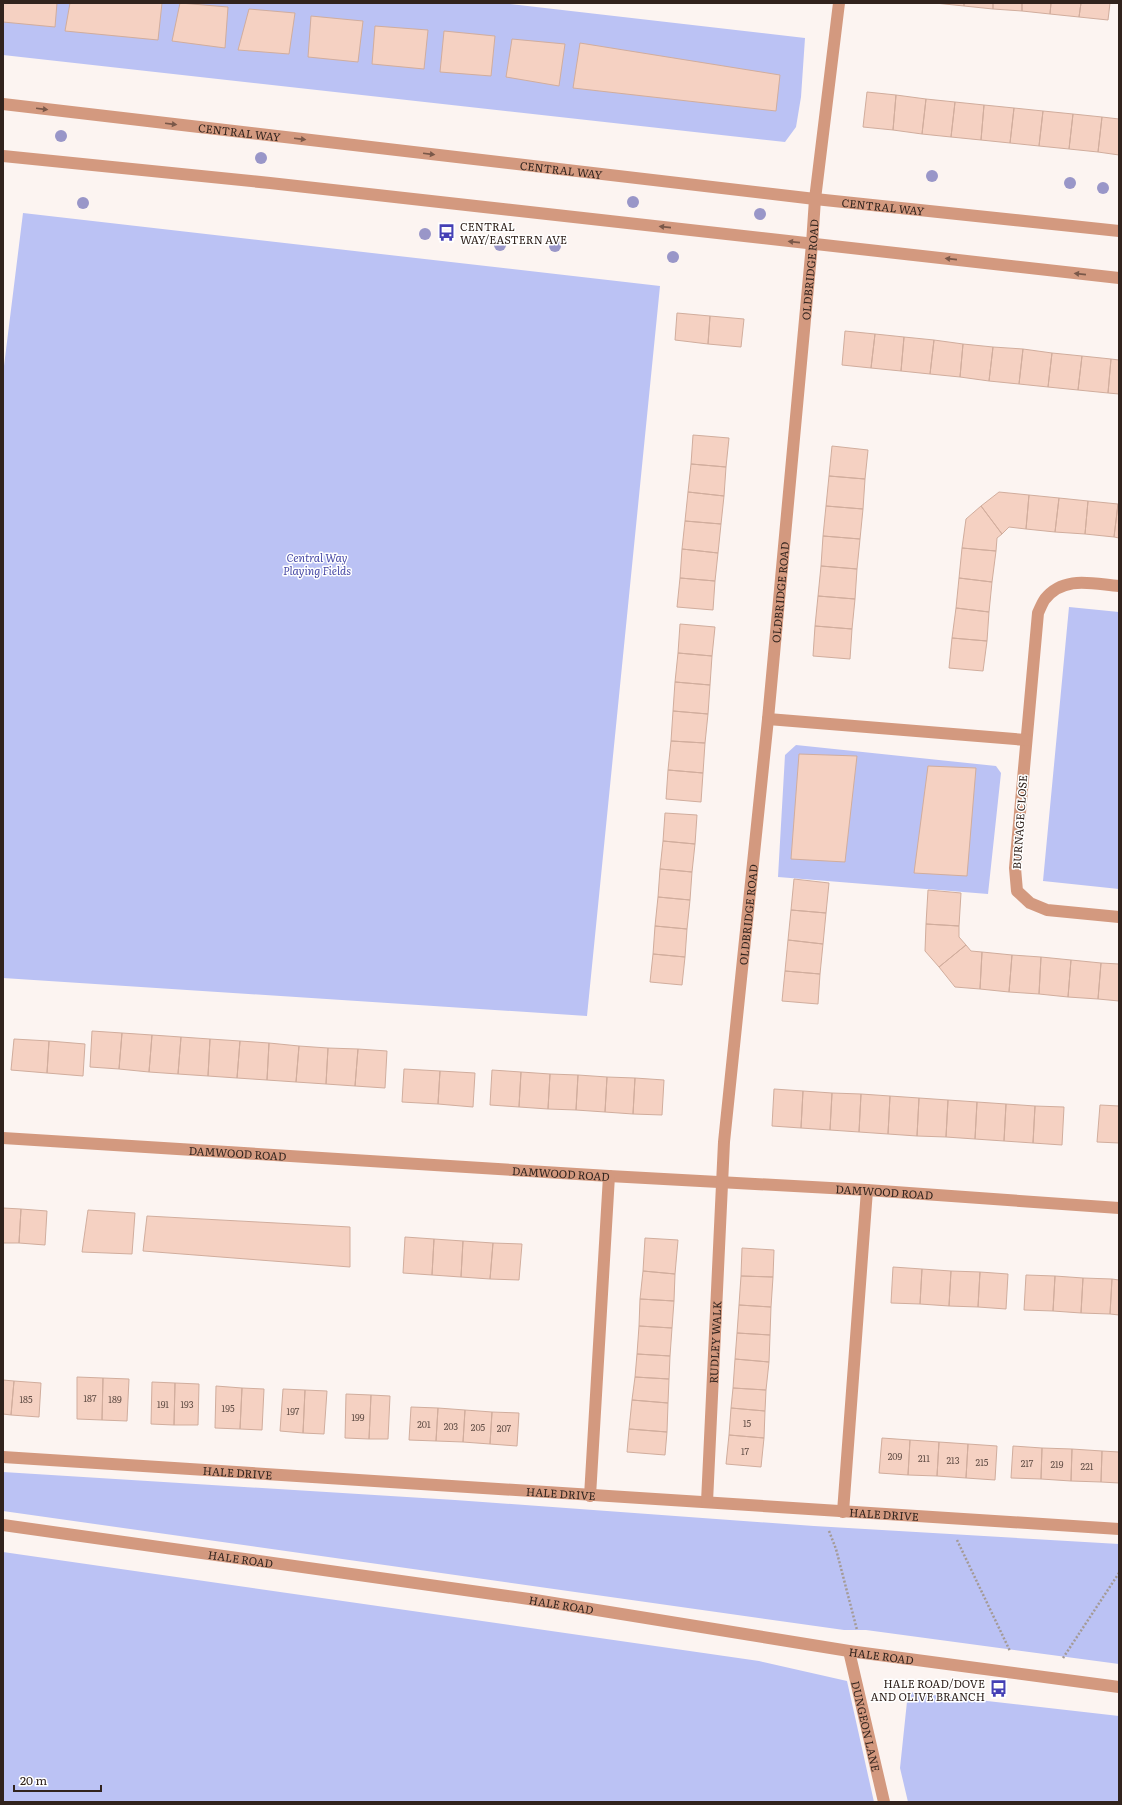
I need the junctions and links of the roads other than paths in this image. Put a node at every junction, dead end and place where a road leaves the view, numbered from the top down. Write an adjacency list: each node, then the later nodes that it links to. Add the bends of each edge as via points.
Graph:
1 (839, 3): 4 (street, OLDBRIDGE ROAD)
2 (3, 104): 4 (street, CENTRAL WAY, one-way to 4)
3 (3, 156): 6 (street, one-way to 3, via 270,183)
4 (814, 199): 5 (street, CENTRAL WAY); 6 (street, OLDBRIDGE ROAD)
5 (1119, 231)
6 (812, 244): 7 (street, one-way to 6); 9 (street, OLDBRIDGE ROAD)
7 (1119, 278)
8 (1119, 586): 10 (street, BURNAGE CLOSE, via 1073,582 1062,585 1045,599 1038,613)
9 (768, 719): 10 (street); 14 (street, OLDBRIDGE ROAD)
10 (1026, 740): 11 (street, BURNAGE CLOSE, via 1015,868 1017,891 1030,903 1047,910)
11 (1119, 917)
12 (3, 1138): 13 (street, DAMWOOD ROAD)
13 (609, 1176): 14 (street, DAMWOOD ROAD); 18 (street)
14 (722, 1181): 15 (street, DAMWOOD ROAD); 19 (street, RUDLEY WALK)
15 (867, 1190): 16 (street, DAMWOOD ROAD); 20 (street)
16 (1119, 1208)
17 (3, 1457): 18 (street, HALE DRIVE)
18 (590, 1496): 19 (street, HALE DRIVE)
19 (707, 1502): 20 (street, HALE DRIVE)
20 (843, 1512): 22 (street, HALE DRIVE)
21 (3, 1525): 23 (street, HALE ROAD, via 521,1598)
22 (1119, 1529)
23 (849, 1651): 24 (street, HALE ROAD, via 1049,1679); 25 (street, DUNGEON LANE)
24 (1119, 1686)
25 (884, 1802)

